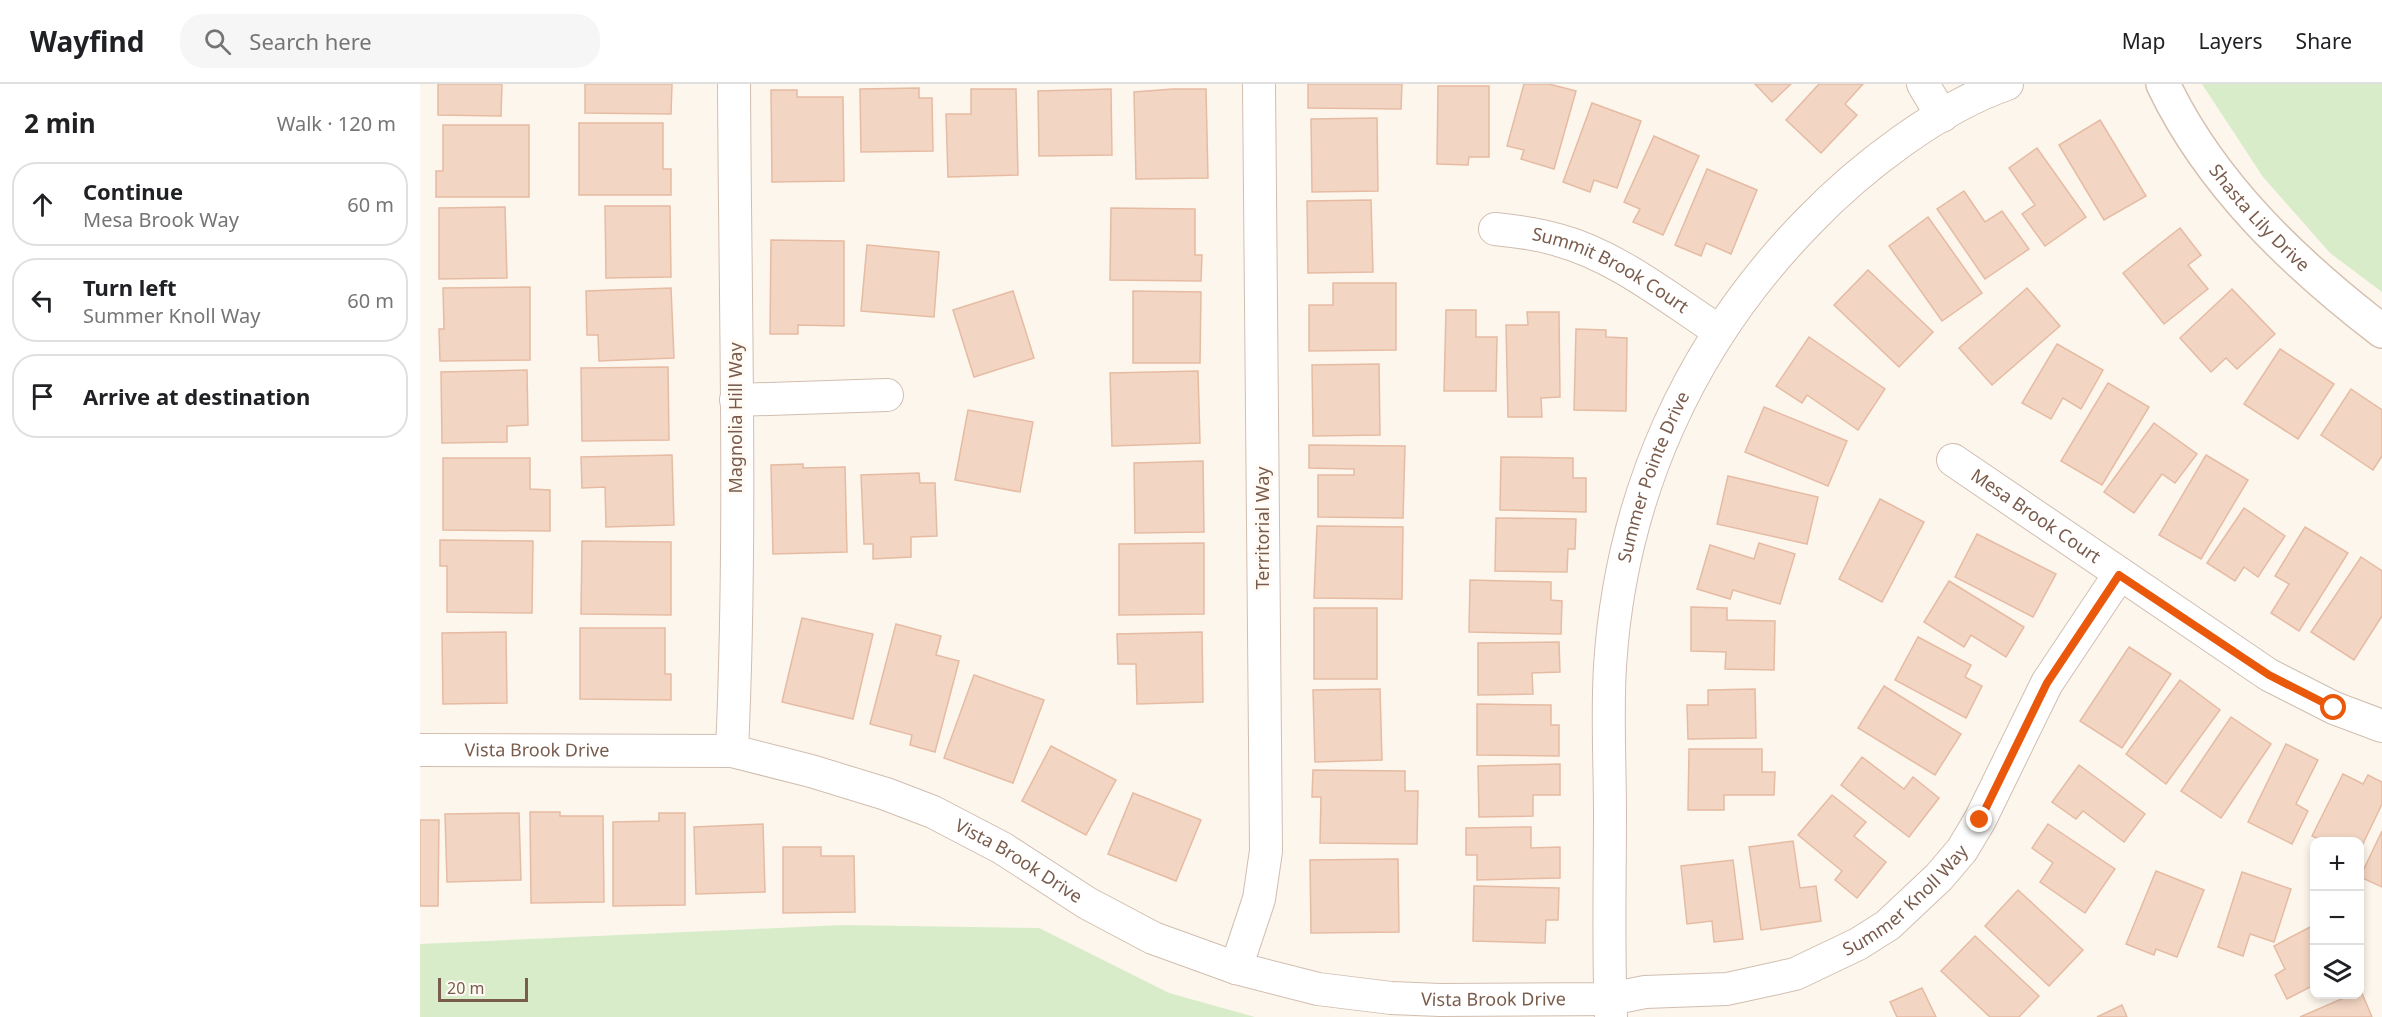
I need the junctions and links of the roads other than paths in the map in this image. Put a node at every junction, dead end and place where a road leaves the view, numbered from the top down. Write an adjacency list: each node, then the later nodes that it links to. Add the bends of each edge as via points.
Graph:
1 (734, 84): 11 (street, Magnolia Hill Way)
2 (1259, 84): 17 (street, Territorial Way, via 1266,851 1259,899)
3 (1923, 84): 6 (street)
4 (2007, 84): 6 (street, Summer Pointe Drive, via 1988,90)
5 (2163, 84): 9 (street, Shasta Lily Drive, via 2185,124 2227,184 2275,240 2328,290)
6 (1942, 116): 8 (street, Summer Pointe Drive, via 1881,156 1827,203 1769,263)
7 (1495, 229): 8 (street, Summit Brook Court, via 1549,237 1590,251)
8 (1719, 331): 18 (street, Summer Pointe Drive, via 1684,392 1655,458 1633,526 1618,596 1610,667)
9 (2382, 331)
10 (887, 395): 11 (street)
11 (736, 400): 16 (street, Magnolia Hill Way)
12 (1953, 460): 13 (street, Mesa Brook Court)
13 (2119, 575): 14 (street, Mesa Brook Court, via 2269,675 2334,708); 18 (street, Summer Knoll Way, via 2047,683 1962,850 1897,918 1858,944 1795,974 1727,989 1645,992)
14 (2382, 726)
15 (420, 750): 16 (street, Vista Brook Drive)
16 (732, 751): 17 (street, Vista Brook Drive, via 886,794 933,812 1002,848 1087,903 1153,938)
17 (1236, 968): 18 (street, Vista Brook Drive, via 1318,989 1391,998)
18 (1610, 1008)

